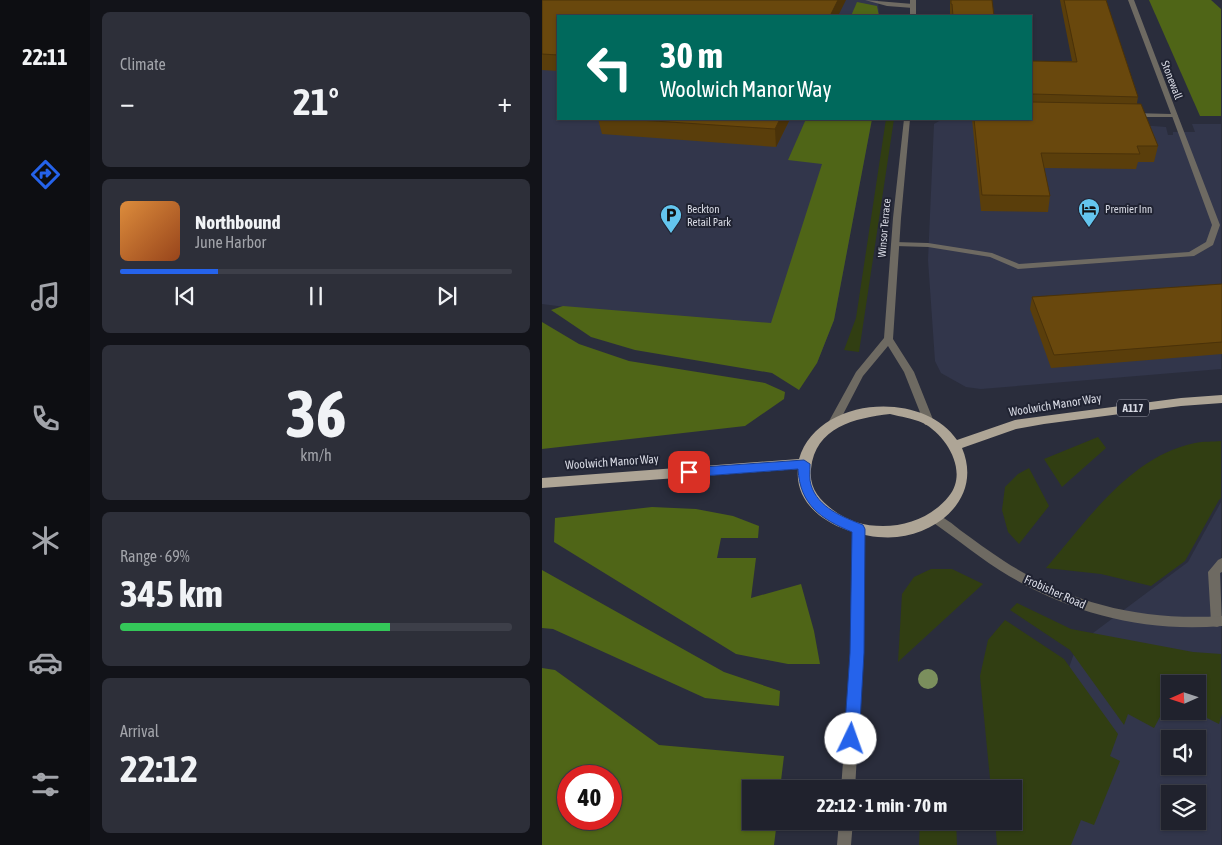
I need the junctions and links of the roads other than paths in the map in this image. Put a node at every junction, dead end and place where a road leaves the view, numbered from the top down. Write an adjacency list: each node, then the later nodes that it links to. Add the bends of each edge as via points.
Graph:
1 (868, 0): 3 (street, via 887,4)
2 (1131, 0): 5 (street, Stonewall)
3 (913, 3)
4 (1127, 115): 5 (street, Stonewall)
5 (1175, 116): 7 (street, via 1216,225 1210,243 1192,254 1018,267 992,255 928,245)
6 (907, 120): 7 (street, Winsor Terrace)
7 (895, 244): 8 (street, Winsor Terrace)
8 (888, 339): 10 (street, via 909,372); 11 (street, via 859,374)
9 (1222, 398): 12 (main road, Woolwich Manor Way / A117, via 1015,425)
10 (929, 422): 11 (main road, via 890,410 850,415); 12 (main road, via 940,428)
11 (833, 423): 13 (main road, via 808,449)
12 (956, 446): 15 (main road, via 964,470 957,496)
13 (804, 464): 14 (main road, Woolwich Manor Way); 16 (main road, via 805,484 815,504 834,519)
14 (542, 483)
15 (935, 518): 16 (main road, via 903,530); 18 (street, Frobisher Road, via 1013,572 1076,604 1167,622)
16 (859, 529): 19 (street, via 857,653)
17 (1222, 563): 18 (street, via 1214,572)
18 (1219, 622)
19 (849, 780)
20 (845, 830): 21 (street)
21 (844, 845)

